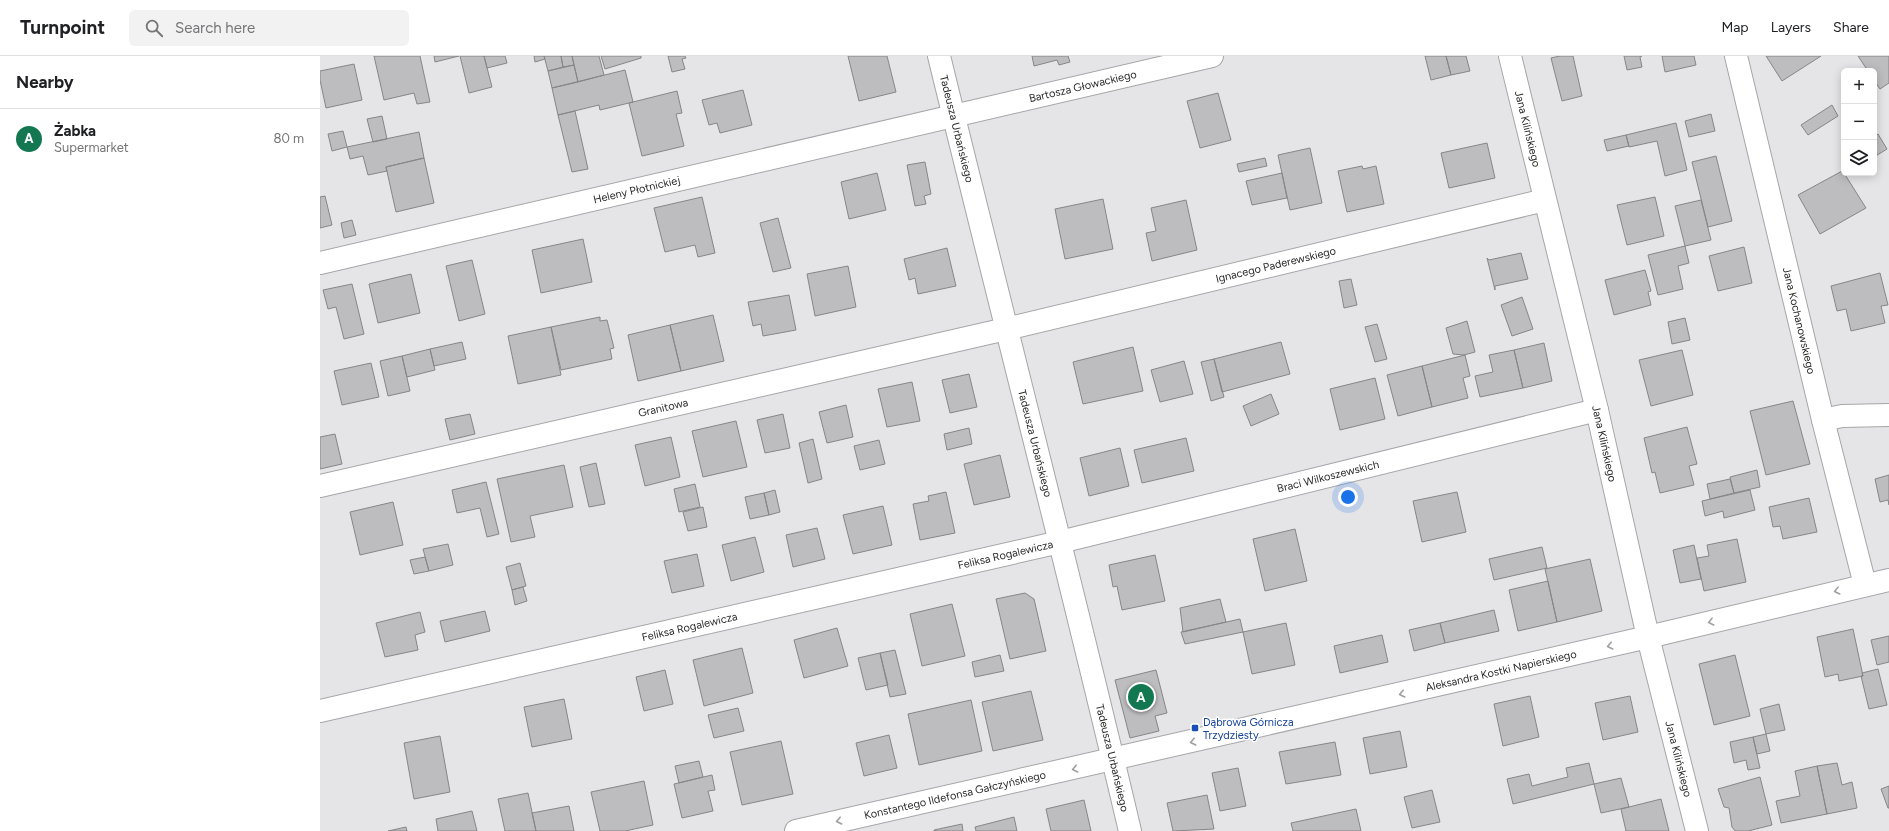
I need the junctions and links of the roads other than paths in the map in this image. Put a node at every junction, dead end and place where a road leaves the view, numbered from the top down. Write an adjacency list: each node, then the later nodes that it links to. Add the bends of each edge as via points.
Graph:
1 (939, 56): 5 (street, Tadeusza Urbańskiego)
2 (1212, 56): 5 (street, Bartosza Głowackiego)
3 (1510, 56): 6 (street, Jana Kilińskiego)
4 (1736, 56): 11 (street, Jana Kochanowskiego)
5 (954, 116): 7 (street, Heleny Płotnickiej); 8 (street, Tadeusza Urbańskiego)
6 (1545, 200): 8 (street, Ignacego Paderewskiego); 9 (street, Jana Kilińskiego)
7 (320, 263)
8 (1006, 329): 12 (street, Granitowa); 13 (street, Tadeusza Urbańskiego)
9 (1597, 410): 13 (street, Braci Wilkoszewskich); 16 (street, Jana Kilińskiego)
10 (1889, 415): 11 (street, via 1842,416)
11 (1823, 420): 15 (street, Jana Kochanowskiego)
12 (320, 486)
13 (1060, 542): 17 (street, Feliksa Rogalewicza); 18 (street, Tadeusza Urbańskiego)
14 (1889, 580): 15 (street, Aleksandra Kostki Napierskiego)
15 (1865, 585): 16 (street, Aleksandra Kostki Napierskiego, one-way to 16)
16 (1648, 637): 18 (street, Aleksandra Kostki Napierskiego, one-way to 18); 21 (street, Jana Kilińskiego)
17 (320, 712)
18 (1113, 760): 19 (street, Konstantego Ildefonsa Gałczyńskiego, one-way to 19); 20 (street, Tadeusza Urbańskiego)
19 (796, 831)
20 (1130, 831)
21 (1697, 831)

